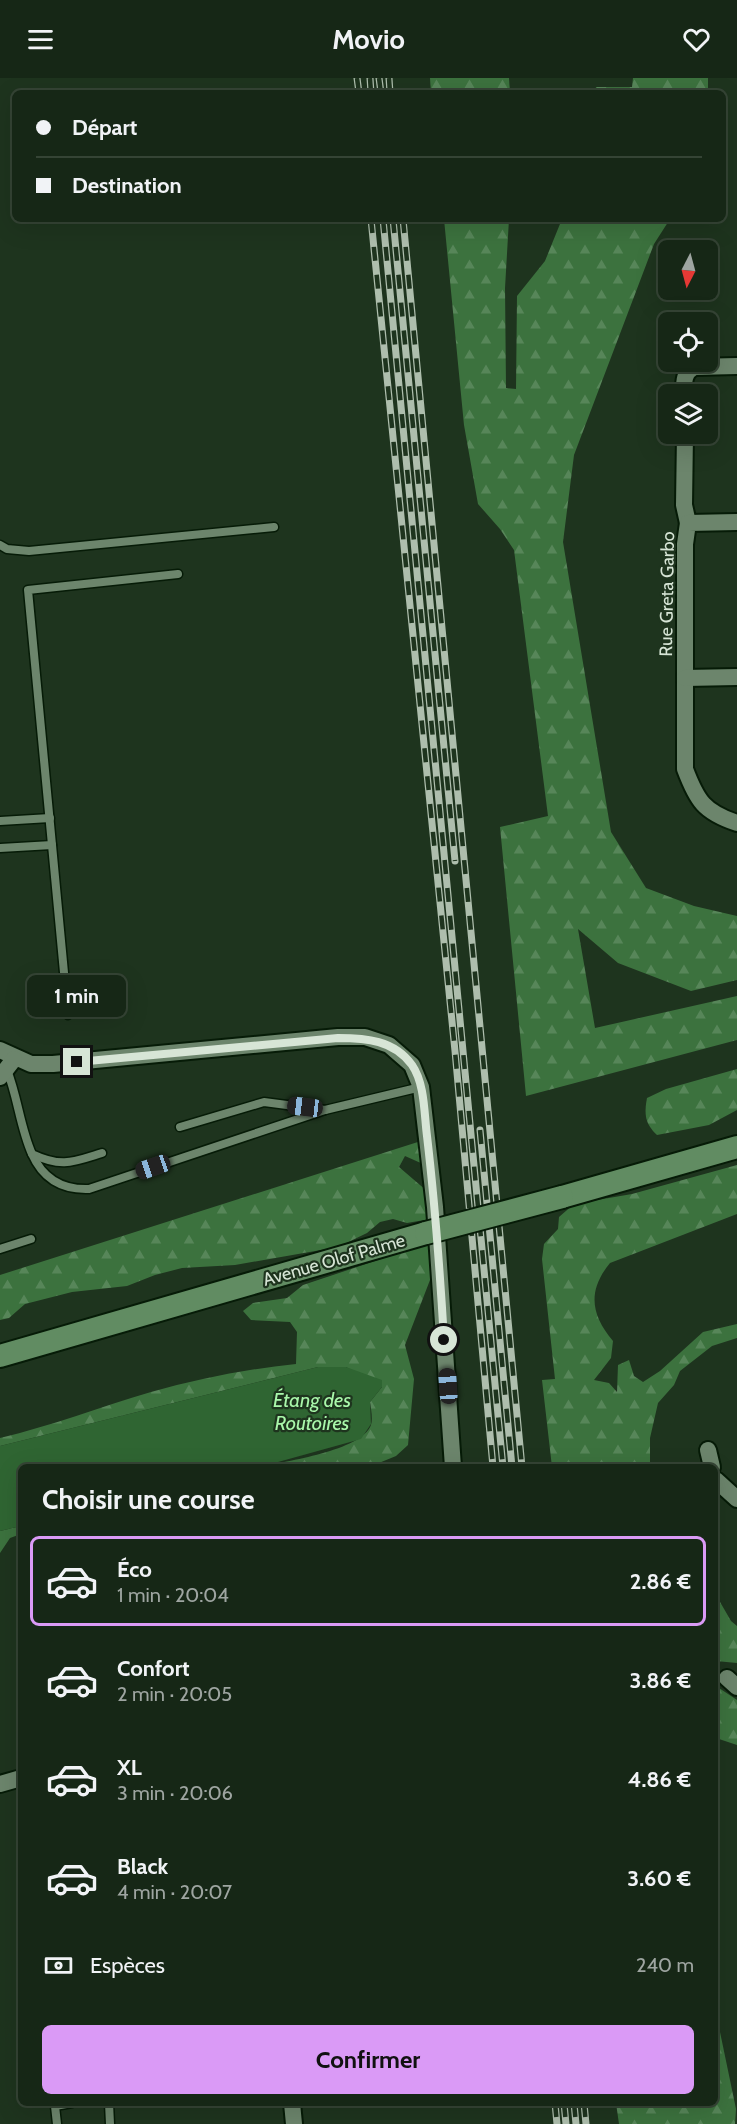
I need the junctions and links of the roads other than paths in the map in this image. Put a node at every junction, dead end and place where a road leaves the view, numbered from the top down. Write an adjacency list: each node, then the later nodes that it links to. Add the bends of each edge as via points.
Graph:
1 (737, 366): 2 (street, via 694,367 685,377)
2 (685, 384)
3 (685, 444): 5 (street, via 684,505)
4 (737, 522): 5 (street, Rue Greta Garbo)
5 (688, 523): 9 (street, Rue Greta Garbo)
6 (274, 527): 7 (lane, via 29,551)
7 (0, 545)
8 (178, 574): 11 (lane, via 28,590)
9 (685, 678): 10 (street, Rue Greta Garbo); 13 (street, Rue Greta Garbo, via 685,769 695,797 715,816)
10 (737, 678)
11 (50, 818): 12 (lane); 14 (lane)
12 (0, 821)
13 (737, 823)
14 (52, 845): 15 (lane); 16 (lane)
15 (0, 848)
16 (68, 1014)
17 (5, 1064): 18 (street, via 53,1064 365,1038 389,1045 411,1065); 23 (lane)
18 (421, 1087): 19 (lane); 28 (street, via 435,1207)
19 (325, 1110): 20 (lane, via 264,1102); 23 (lane, via 89,1189 61,1186 39,1170)
20 (180, 1127)
21 (737, 1147): 26 (main road, Avenue Olof Palme, bridge)
22 (102, 1153): 23 (lane, via 67,1164)
23 (32, 1154)
24 (31, 1239): 25 (lane)
25 (0, 1250)
26 (0, 1356)
27 (708, 1450): 29 (street)
28 (453, 1464)
29 (711, 1464)
30 (718, 1482): 31 (street)
31 (737, 1499)
32 (18, 1779): 33 (street)
33 (0, 1784)
34 (55, 2106): 37 (lane)
35 (109, 2106): 38 (lane)
36 (292, 2106): 39 (street)
37 (57, 2124)
38 (110, 2124)
39 (294, 2124)

